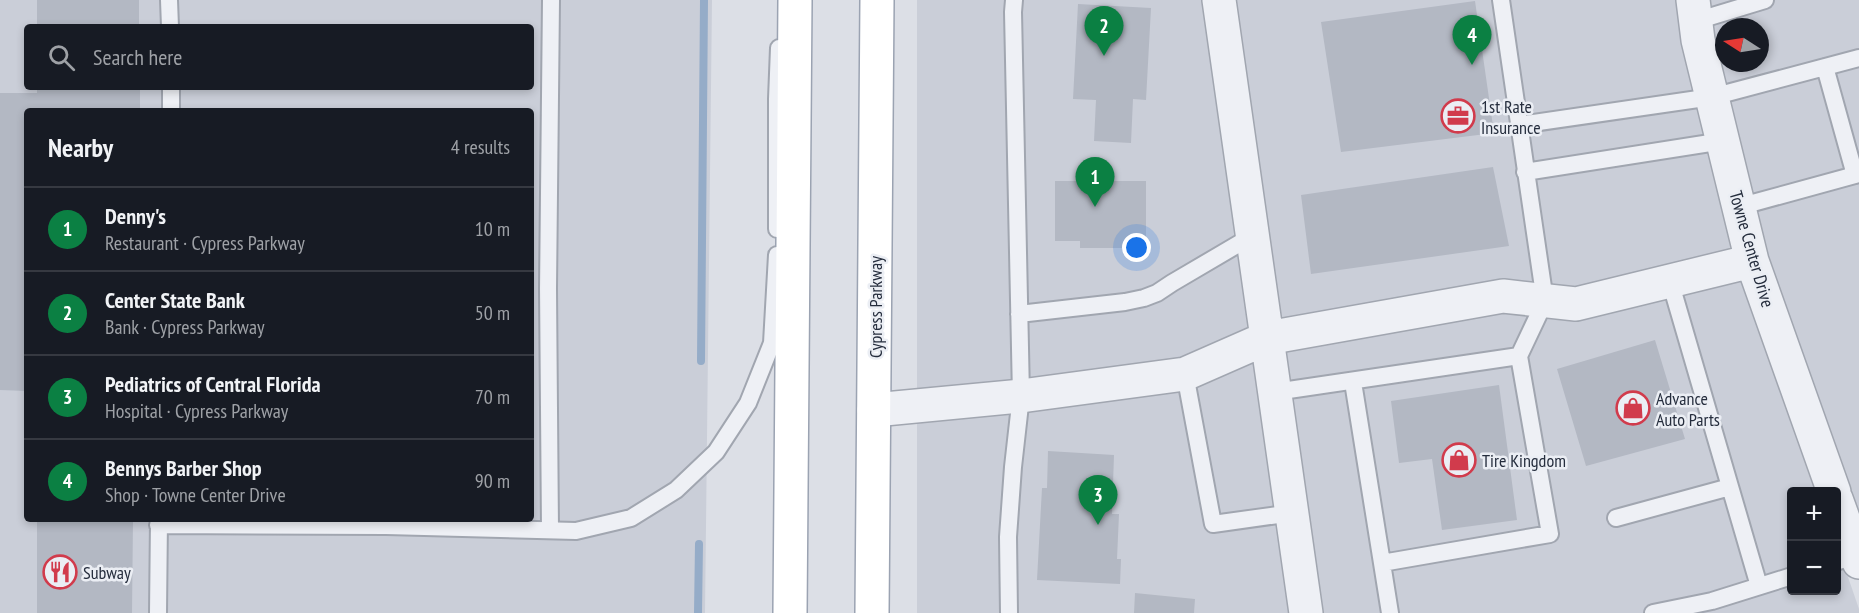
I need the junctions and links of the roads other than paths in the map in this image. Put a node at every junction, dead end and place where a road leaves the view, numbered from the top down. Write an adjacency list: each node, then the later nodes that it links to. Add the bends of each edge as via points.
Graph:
1 (169, 0): 11 (lane)
2 (551, 0): 40 (lane)
3 (782, 0): 40 (lane, via 772,344 748,403 716,452 676,490 631,518 576,531)
4 (795, 0): 46 (main road)
5 (877, 0): 33 (main road, Cypress Parkway)
6 (1014, 0): 26 (lane)
7 (1219, 0): 22 (street)
8 (1501, 0): 17 (lane)
9 (1765, 0): 10 (lane)
10 (1695, 10): 15 (street, Towne Center Drive)
11 (170, 24)
12 (1859, 57): 13 (lane)
13 (1825, 67): 15 (lane); 20 (lane)
14 (171, 90): 16 (lane)
15 (1712, 97): 17 (lane); 18 (street, Towne Center Drive)
16 (171, 108)
17 (1519, 125): 19 (lane)
18 (1722, 141): 19 (lane); 21 (street, Towne Center Drive)
19 (1525, 172): 25 (lane)
20 (1857, 174): 21 (lane)
21 (1738, 207): 23 (street, Towne Center Drive)
22 (1252, 236): 26 (lane, via 1144,298); 27 (street)
23 (1752, 261): 24 (street); 35 (street, Towne Center Drive)
24 (1670, 281): 25 (street, via 1576,304); 34 (lane)
25 (1545, 301): 27 (street, via 1503,296); 28 (lane)
26 (1019, 314): 32 (lane)
27 (1267, 338): 29 (street); 31 (street)
28 (1519, 356): 30 (lane); 42 (lane, via 1550,534)
29 (1185, 374): 32 (street); 36 (lane, via 1213,524)
30 (1353, 382): 31 (lane); 42 (lane)
31 (1275, 392): 36 (street)
32 (1022, 396): 33 (street); 48 (lane, via 1008,537)
33 (874, 410): 47 (main road, Cypress Parkway)
34 (1730, 487): 37 (lane); 44 (lane)
35 (1832, 487)
36 (1292, 513): 49 (street)
37 (1616, 518)
38 (1841, 519): 41 (street)
39 (158, 522): 40 (lane); 45 (lane)
40 (550, 531)
41 (1851, 560)
42 (1382, 563): 50 (lane)
43 (1787, 577): 44 (lane)
44 (1759, 586): 51 (lane, via 1712,601)
45 (158, 613)
46 (790, 613)
47 (872, 613)
48 (1009, 613)
49 (1306, 613)
50 (1390, 613)
51 (1652, 613)

